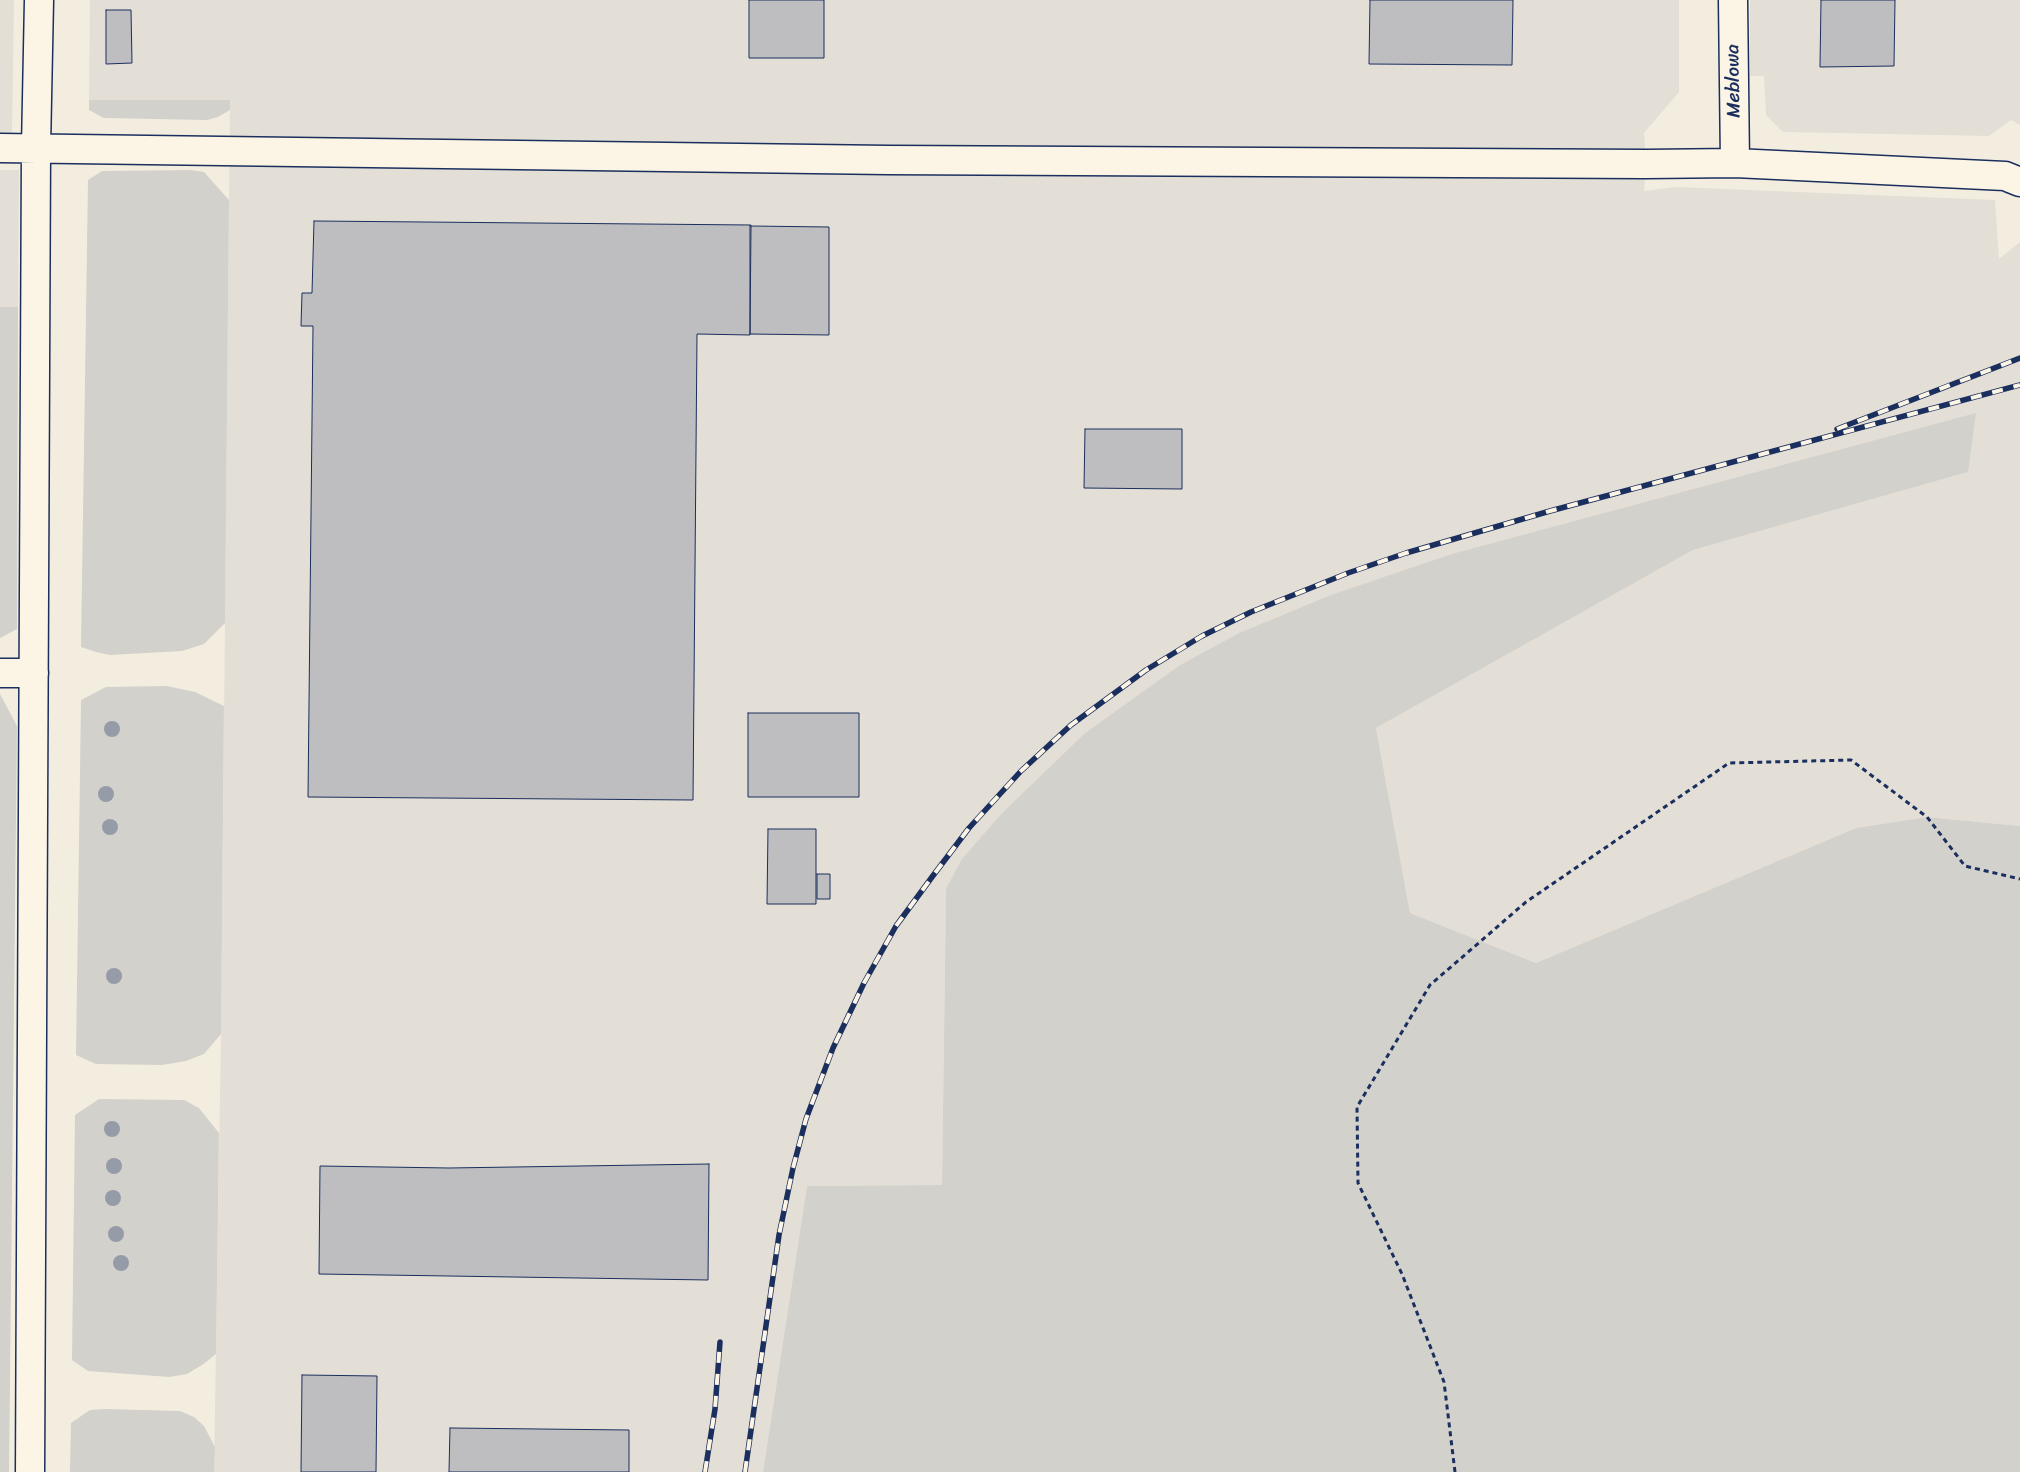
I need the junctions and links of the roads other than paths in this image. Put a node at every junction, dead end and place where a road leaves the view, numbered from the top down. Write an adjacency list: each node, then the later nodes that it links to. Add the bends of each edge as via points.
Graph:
1 (39, 0): 4 (street)
2 (1733, 0): 5 (street, Meblowa)
3 (0, 148): 4 (street)
4 (36, 148): 5 (street, via 888,160); 8 (street)
5 (1735, 163): 6 (street, via 2005,176)
6 (2020, 182)
7 (0, 673): 8 (street)
8 (34, 673): 9 (street)
9 (30, 1472)

